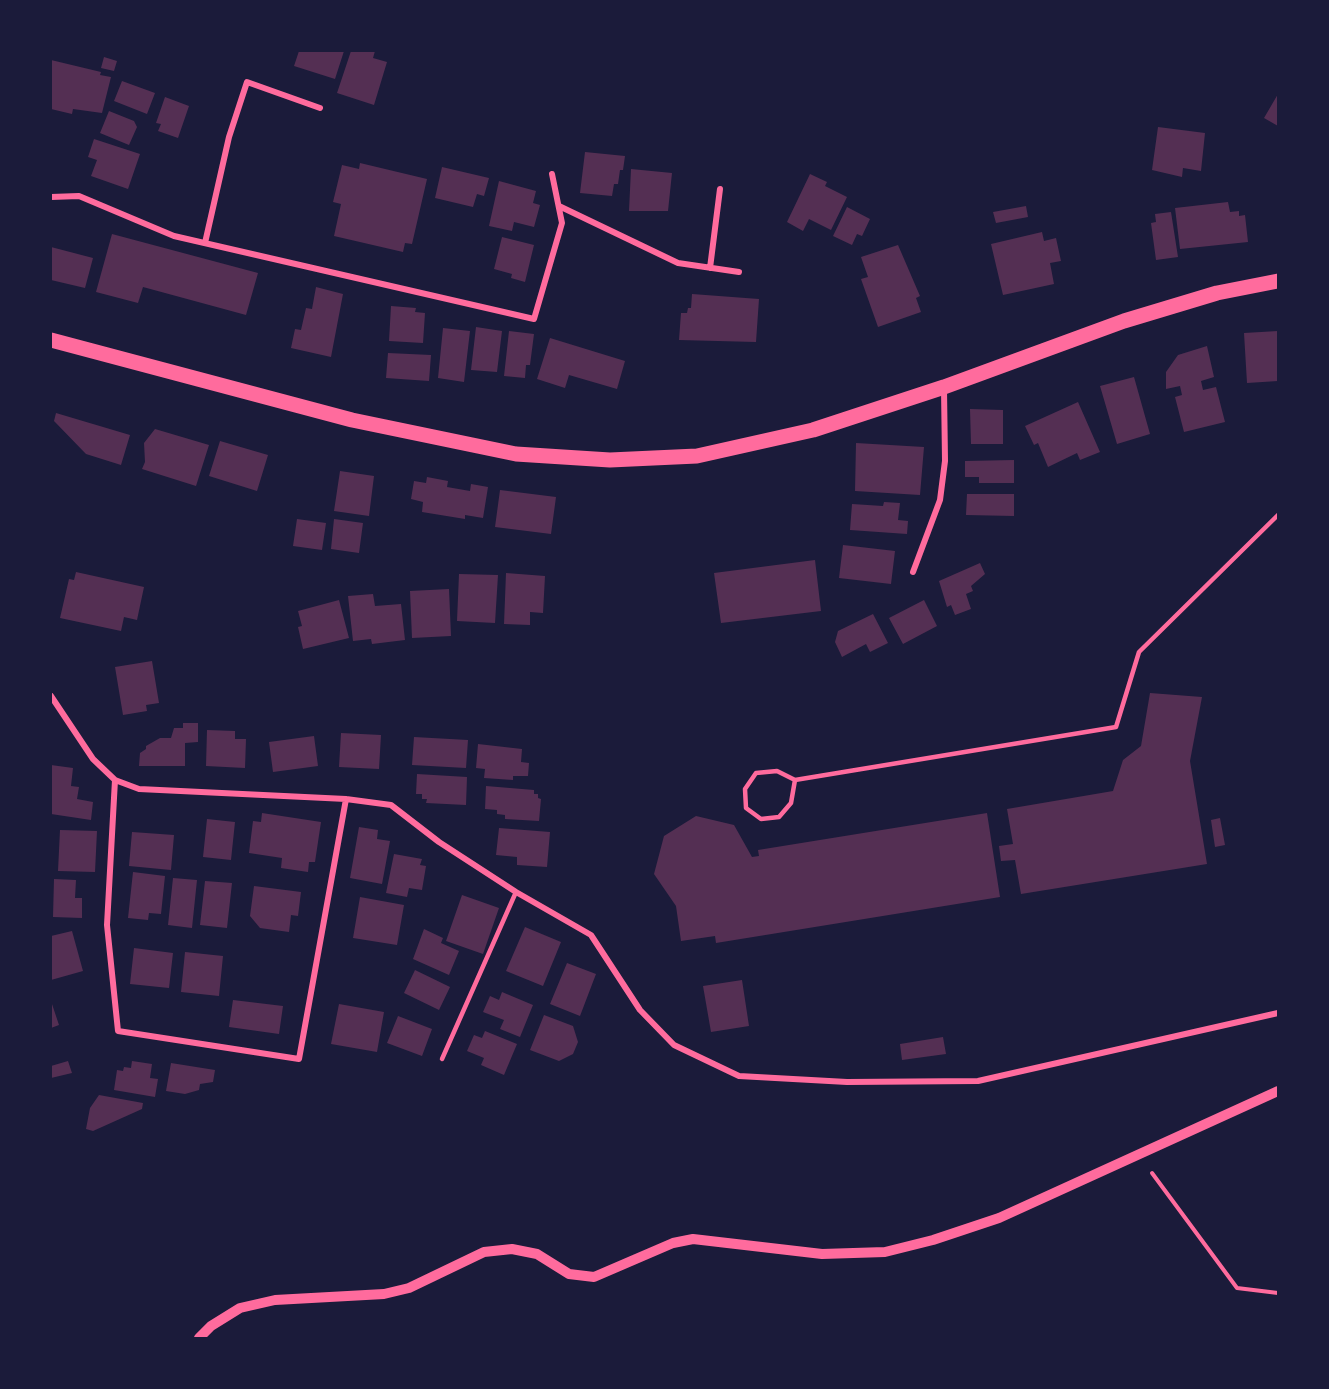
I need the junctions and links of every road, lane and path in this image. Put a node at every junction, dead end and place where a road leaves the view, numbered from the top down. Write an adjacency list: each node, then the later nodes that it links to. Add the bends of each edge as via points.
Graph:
1 (320, 108): 6 (street, via 247,82 229,137)
2 (552, 174): 5 (street)
3 (720, 189): 7 (street)
4 (51, 197): 6 (street, via 79,196 174,236)
5 (559, 206): 6 (street, via 562,223 534,319); 7 (street, via 678,263)
6 (205, 243)
7 (710, 268): 8 (street)
8 (739, 272)
9 (1278, 281): 11 (main road, via 1217,293 1124,321)
10 (51, 340): 11 (main road, via 352,420 516,454 610,460 697,456 813,430)
11 (944, 387): 13 (street, via 945,461 940,500)
12 (1278, 514): 16 (lane, via 1139,652 1116,727)
13 (913, 572)
14 (51, 696): 15 (street, via 93,759)
15 (115, 780): 17 (street, via 139,789); 17 (street, via 107,925 118,1032 299,1059)
16 (795, 780): 16 (lane, via 791,803 779,817 761,819 746,808 745,789 756,774 777,771)
17 (346, 799): 18 (street, via 391,805 439,843)
18 (516, 892): 19 (street, via 591,935 640,1010 674,1045 739,1076 847,1082 978,1081); 20 (lane)
19 (1278, 1014)
20 (442, 1059)
21 (1278, 1090): 22 (street)
22 (1137, 1153): 23 (path, via 1237,1288); 24 (street, via 999,1218 885,1252 822,1254 693,1239 674,1243 594,1277 569,1274 537,1254 512,1249 484,1252 409,1288 384,1294 275,1300 240,1308 210,1326)
23 (1278, 1293)
24 (199, 1338)

